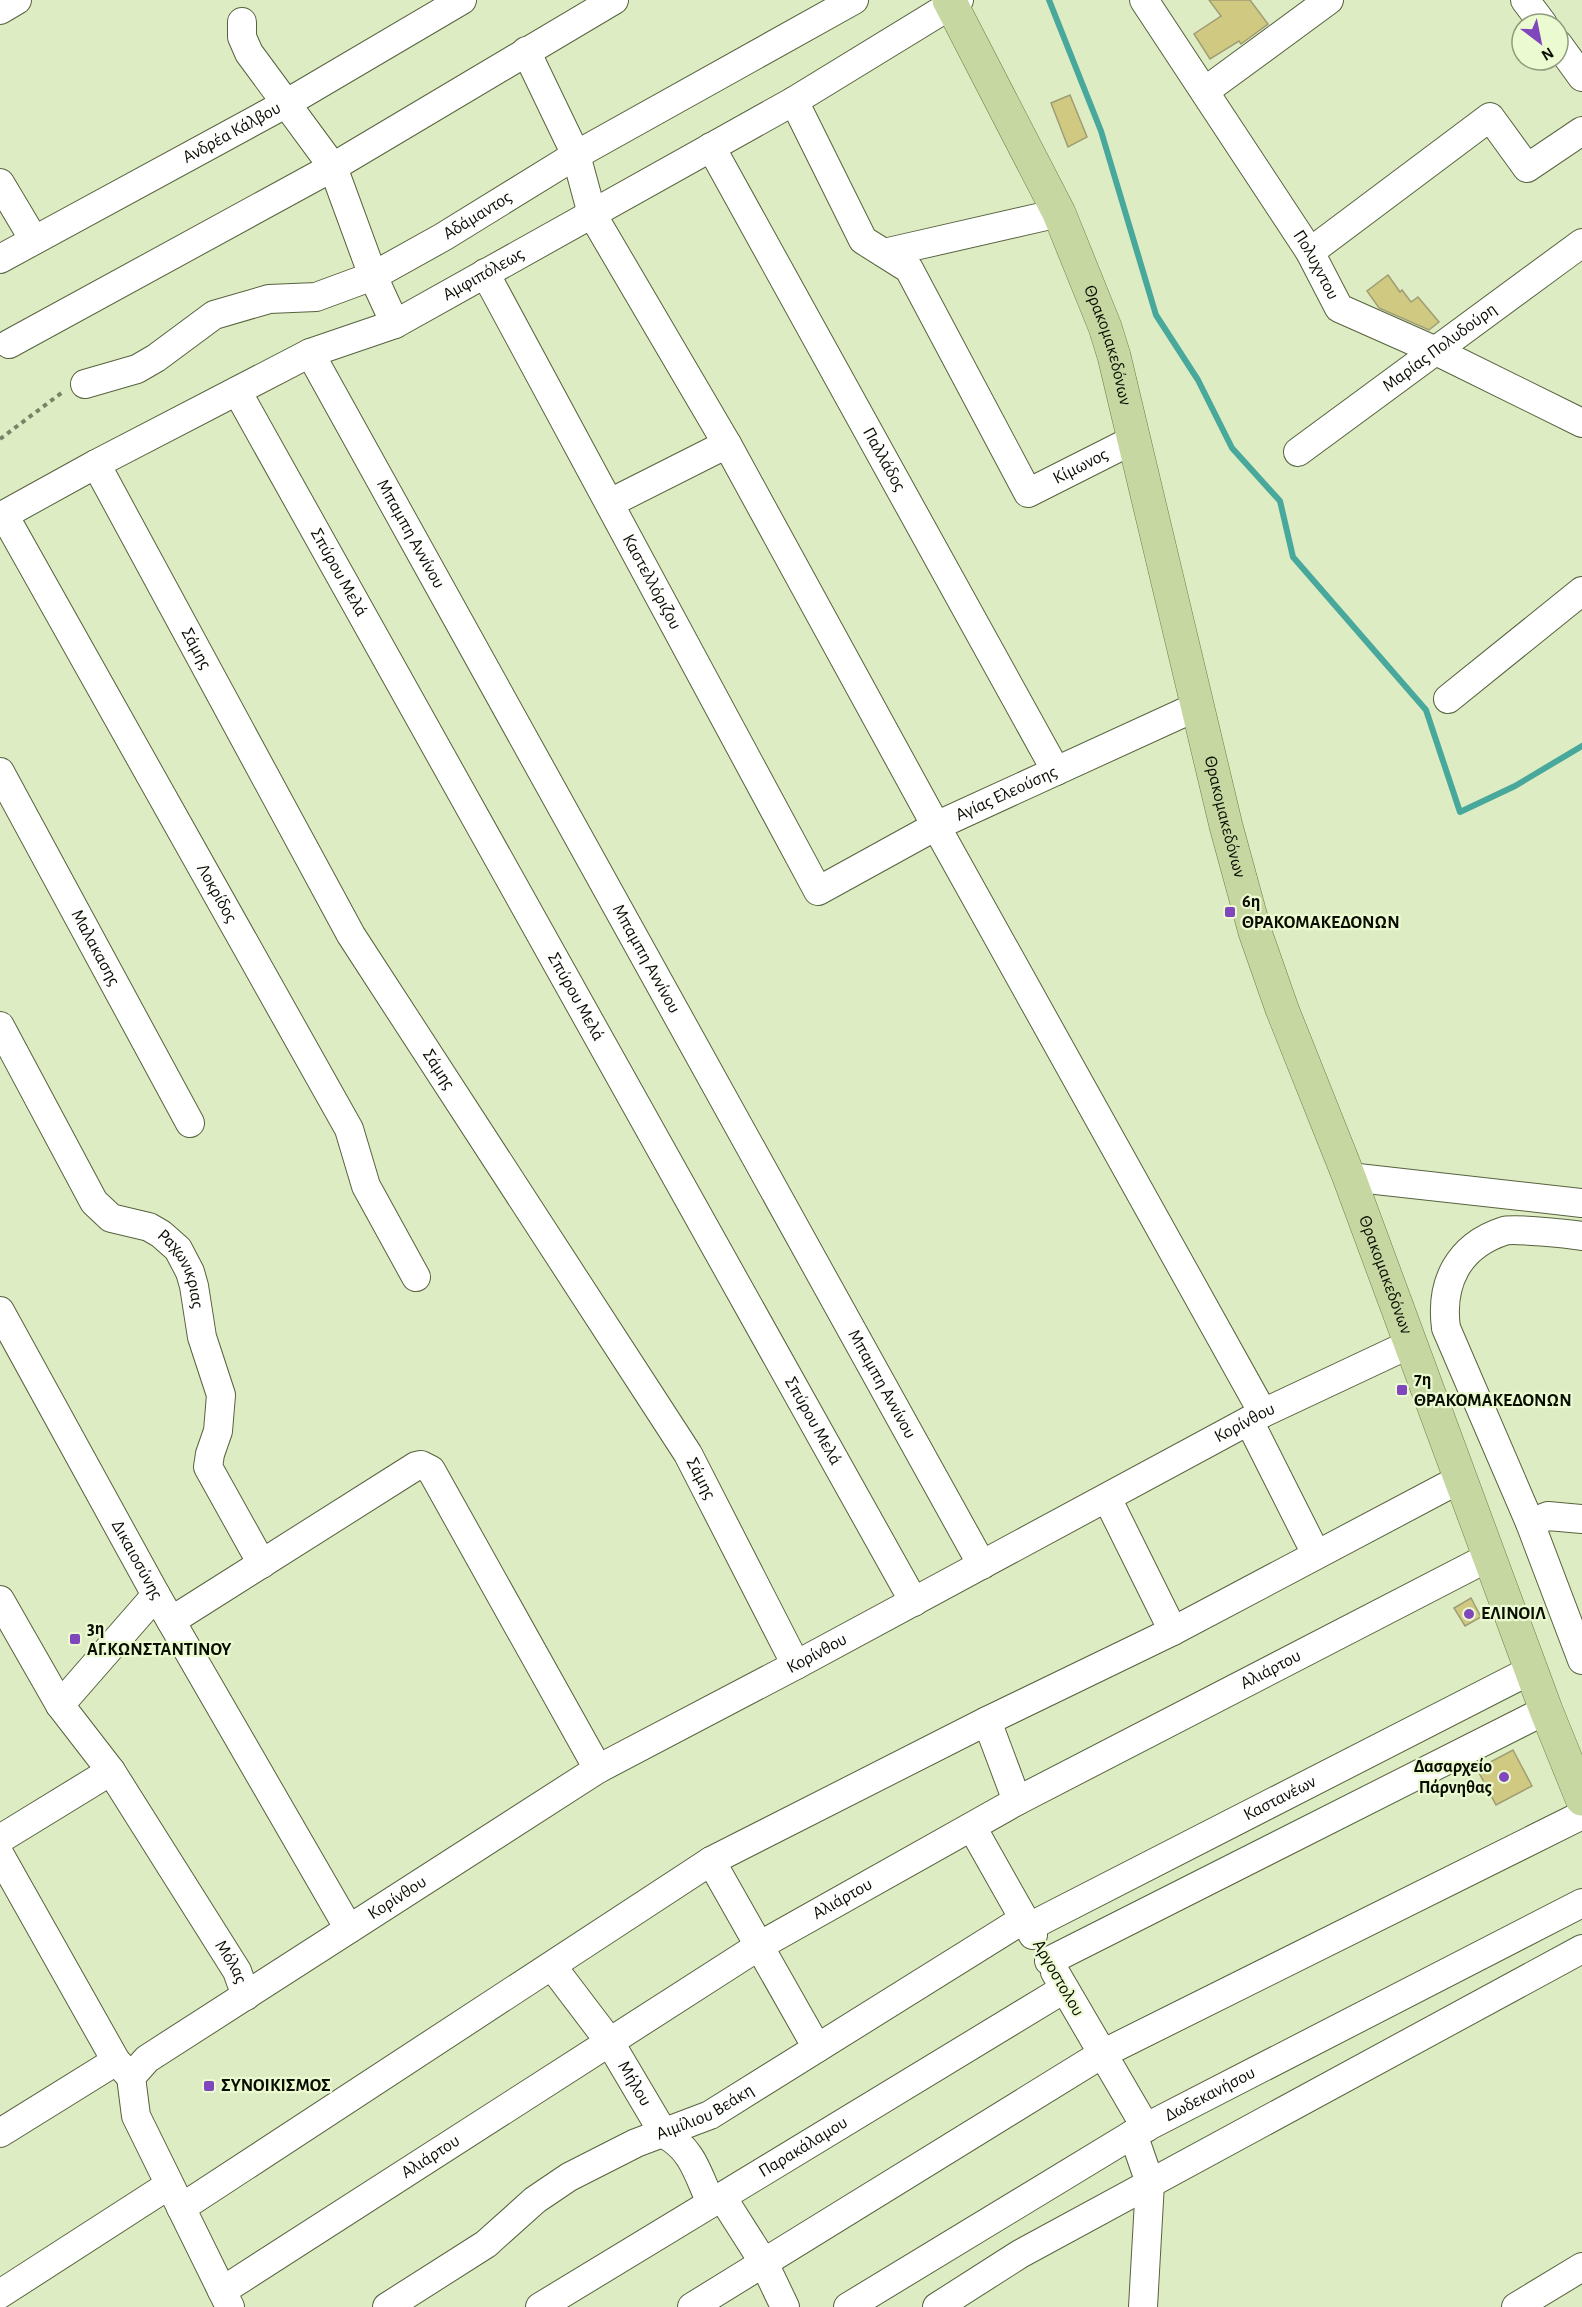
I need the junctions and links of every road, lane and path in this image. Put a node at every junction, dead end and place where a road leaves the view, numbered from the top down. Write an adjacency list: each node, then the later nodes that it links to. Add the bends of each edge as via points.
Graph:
1 (17, 0): 8 (street)
2 (462, 0): 15 (street, Ανδρέα Κάλβου)
3 (614, 0): 10 (street)
4 (854, 0): 18 (street, Αδάμαντος)
5 (1144, 0): 13 (street, Πολυχντου)
6 (1329, 0): 13 (street)
7 (953, 2): 14 (street, Αμφιπόλεως); 21 (main road, Θρακομακεδόνων)
8 (0, 10)
9 (242, 22): 15 (street, via 244,46)
10 (525, 51): 18 (street); 19 (street)
11 (1570, 60): 12 (street)
12 (1582, 77)
13 (1205, 92): 25 (street, Πολυχντου)
14 (794, 101): 17 (street, Αμφιπόλεως); 26 (street, via 863,240)
15 (286, 103): 19 (street); 23 (street, Ανδρέα Κάλβου)
16 (1582, 131): 25 (street, via 1527,168 1490,117)
17 (711, 147): 22 (street, Αμφιπόλεως); 47 (street, Παλλάδος)
18 (576, 155): 22 (street); 29 (street, Αδάμαντος)
19 (333, 167): 29 (street); 31 (street)
20 (0, 183): 23 (street)
21 (1059, 213): 26 (street); 38 (main road, Θρακομακεδόνων, via 1105,327)
22 (592, 214): 28 (street, Αμφιπόλεως); 39 (street)
23 (34, 240): 27 (street, Ανδρέα Κάλβου)
24 (1582, 243): 32 (street, Μαρίας Πολυδούρη)
25 (1310, 252): 32 (street, Πολυχντου, via 1340,308)
26 (884, 254): 38 (street, Κίμωνος, via 909,269 1028,493)
27 (0, 259)
28 (485, 273): 30 (street, Αμφιπόλεως); 42 (street, Καστελλόριζου)
29 (373, 276): 30 (street); 34 (street, Αδάμαντος, via 316,297 270,299 214,315 137,369)
30 (395, 324): 33 (street, Αμφιπόλεως)
31 (9, 344)
32 (1436, 351): 36 (street, Πολυχντου); 40 (street, Μαρίας Πολυδούρη)
33 (310, 353): 35 (street, Αμφιπόλεως); 67 (street, Μπαμπη Αννίνου)
34 (84, 384): 37 (path, via 68,388)
35 (237, 391): 41 (street, Αμφιπόλεως); 70 (street, Σπύρου Μελά)
36 (1582, 423)
37 (0, 439)
38 (1133, 440): 46 (main road, Θρακομακεδόνων)
39 (727, 444): 42 (street); 49 (street)
40 (1298, 452)
41 (96, 464): 43 (street, Αμφιπόλεως); 74 (street, Σάμης, via 351,935 688,1455)
42 (610, 503): 50 (street, Καστελλόριζου)
43 (2, 516): 56 (street, Λοκρίδος, via 349,1129 366,1186)
44 (1582, 591): 45 (street)
45 (1448, 699)
46 (1198, 706): 47 (street, Αγίας Ελεούσης); 53 (main road, Θρακομακεδόνων, via 1255,932)
47 (1056, 771): 49 (street, Αγίας Ελεούσης)
48 (0, 772): 52 (street, Μαλακασης)
49 (936, 826): 50 (street, Αγίας Ελεούσης); 59 (street)
50 (818, 891)
51 (0, 1026): 66 (street, Ραχωνικριας, via 94,1202 111,1218 149,1227 161,1234 184,1259 194,1286 202,1337 221,1395 218,1431 208,1467)
52 (190, 1123)
53 (1349, 1177): 54 (street); 58 (main road, Θρακομακεδόνων)
54 (1582, 1203)
55 (1582, 1236): 63 (street, via 1506,1230 1468,1253 1448,1282 1444,1299 1446,1328)
56 (416, 1277)
57 (0, 1311): 68 (street, Δικαιοσύνης)
58 (1410, 1344): 59 (street, Κορίνθου); 60 (main road, Θρακομακεδόνων)
59 (1256, 1417): 61 (street, Κορίνθου); 64 (street)
60 (1460, 1479): 64 (street); 65 (main road, Θρακομακεδόνων)
61 (1107, 1498): 67 (street, Κορίνθου); 72 (street)
62 (1582, 1519): 63 (street, via 1548,1516)
63 (1530, 1523): 73 (street)
64 (1316, 1554): 72 (street)
65 (1489, 1557): 75 (main road, Θρακομακεδόνων); 82 (street, Αλιάρτου)
66 (262, 1564): 71 (street); 79 (street, via 416,1466 428,1468)
67 (982, 1565): 70 (street, Κορίνθου)
68 (156, 1595): 71 (street, Δικαιοσύνης); 76 (street)
69 (0, 1600): 76 (street, Μόλας)
70 (914, 1602): 74 (street, Κορίνθου)
71 (171, 1621): 90 (street, Δικαιοσύνης)
72 (1173, 1631): 78 (street)
73 (1582, 1660)
74 (796, 1665): 79 (street, Κορίνθου)
75 (1531, 1670): 77 (main road, Θρακομακεδόνων); 89 (street, Καστανέων)
76 (60, 1705): 80 (street, Μόλας)
77 (1546, 1710): 81 (main road, Θρακομακεδόνων); 93 (street)
78 (987, 1721): 82 (street); 87 (street)
79 (598, 1769): 90 (street, Κορίνθου)
80 (111, 1771): 85 (street); 97 (street, Μόλας, via 237,1971)
81 (1582, 1799)
82 (1017, 1801): 84 (street, Αλιάρτου)
83 (1582, 1815): 101 (street)
84 (972, 1827): 89 (street, Αργοστολου); 91 (street, Αλιάρτου)
85 (0, 1839)
86 (0, 1855): 102 (street)
87 (711, 1861): 91 (street); 94 (street)
88 (1582, 1903): 96 (street, Δωδεκανήσου)
89 (1026, 1923): 93 (street, Αργοστολου); 100 (street, Αιμίλιου Βεάκη)
90 (349, 1929): 97 (street, Κορίνθου)
91 (759, 1946): 99 (street, Αλιάρτου); 100 (street)
92 (1582, 1949): 98 (street)
93 (1048, 1962): 95 (street, Αργοστολου)
94 (552, 1966): 99 (street, Μήλου); 107 (street)
95 (1064, 1989): 101 (street, Αργοστολου); 108 (street, Παρακάλαμου)
96 (1405, 1994): 98 (street); 103 (street, Δωδεκανήσου)
97 (246, 1996): 102 (street, Μόλας, via 147,2060)
98 (1421, 2035): 106 (street)
99 (609, 2041): 105 (street, Μήλου); 114 (street, Αλιάρτου)
100 (817, 2048): 105 (street, Αιμίλιου Βεάκη, via 710,2115)
101 (1102, 2054): 103 (street, Αργοστολου); 111 (street)
102 (123, 2069): 104 (street, Μόλας); 107 (street, via 136,2116)
103 (1139, 2131): 106 (street, Αργοστολου); 109 (street, Δωδεκανήσου)
104 (0, 2133)
105 (664, 2134): 108 (street, Μήλου, via 679,2142 689,2154); 115 (street, Αιμίλιου Βεάκη, via 636,2143 569,2177 535,2200 486,2244)
106 (1150, 2183): 110 (street); 121 (street)
107 (175, 2196): 113 (street); 114 (street)
108 (716, 2200): 111 (street, Μήλου); 116 (street, Παρακάλαμου)
109 (997, 2216): 110 (street); 119 (street, Δωδεκανήσου)
110 (1020, 2254): 120 (street)
111 (764, 2263): 117 (street); 118 (street, Μήλου)
112 (1582, 2267): 122 (street)
113 (0, 2294)
114 (226, 2299)
115 (387, 2307)
116 (540, 2307)
117 (692, 2307)
118 (785, 2307)
119 (848, 2307)
120 (937, 2307)
121 (1143, 2307)
122 (1516, 2307)

